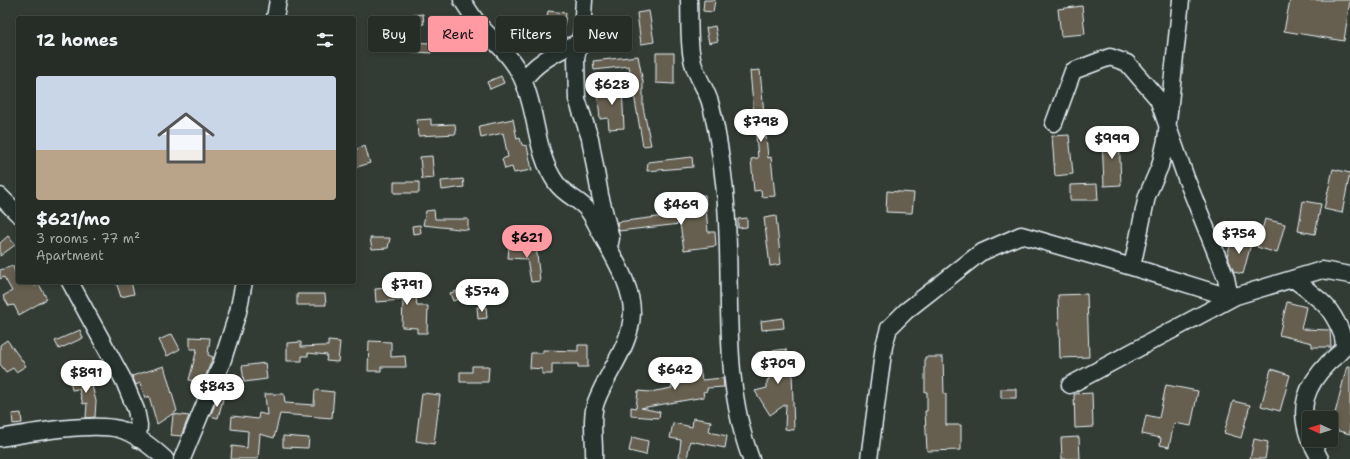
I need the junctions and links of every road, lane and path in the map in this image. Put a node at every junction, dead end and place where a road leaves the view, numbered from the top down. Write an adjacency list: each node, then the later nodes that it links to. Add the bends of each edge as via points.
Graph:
1 (278, 0): 6 (street)
2 (462, 0): 10 (street, via 480,25 511,59)
3 (584, 0): 7 (street)
4 (689, 0): 30 (street, via 692,58 710,101 720,151 728,216 731,356 738,420)
5 (1181, 0): 12 (street)
6 (276, 16)
7 (583, 16)
8 (574, 44): 10 (street, via 530,70)
9 (578, 52): 15 (street, via 577,99 590,138 610,238)
10 (523, 81): 15 (street, via 531,100 539,142 550,172 566,194 588,210)
11 (1054, 123): 12 (street, via 1073,71 1110,57 1127,63 1142,79 1158,99)
12 (1168, 125): 16 (street, via 1160,166 1147,196); 21 (street, via 1226,278)
13 (0, 196): 14 (street)
14 (16, 212)
15 (609, 249): 29 (street, via 625,280 632,312 630,331 596,403 593,422)
16 (1132, 267): 21 (street); 31 (street, via 1021,235 980,253 906,311 889,328 884,346)
17 (1350, 275): 18 (street, via 1322,270)
18 (1293, 279): 21 (street); 23 (street, via 1323,303 1342,333 1344,341 1343,349 1315,377 1308,390)
19 (71, 284): 25 (street, via 124,381 136,410)
20 (244, 284): 28 (street, via 238,312 222,362)
21 (1231, 298): 22 (street)
22 (1070, 385)
23 (1304, 411)
24 (0, 438): 25 (street, via 88,427 119,430)
25 (138, 439): 27 (street, via 149,444)
26 (1314, 447): 32 (street)
27 (165, 459)
28 (182, 459)
29 (594, 459)
30 (751, 459)
31 (869, 459)
32 (1320, 459)

